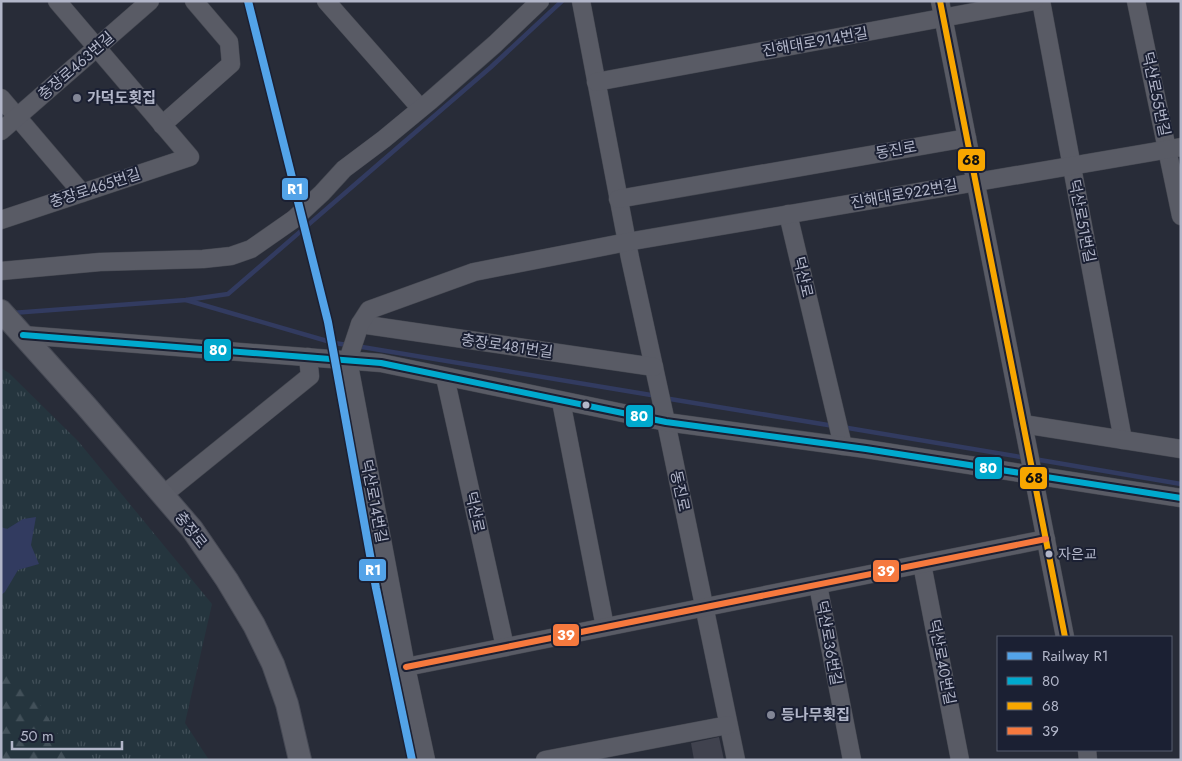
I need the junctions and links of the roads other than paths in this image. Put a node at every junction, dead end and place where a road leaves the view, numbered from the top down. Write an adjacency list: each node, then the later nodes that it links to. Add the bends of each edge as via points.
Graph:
1 (57, 1): 11 (street)
2 (150, 1): 11 (street, 충장로463번길)
3 (194, 1): 16 (street, via 230,42 231,64)
4 (326, 1): 14 (street)
5 (540, 1): 28 (street, via 430,101 344,169 294,219 251,249 232,256 100,262)
6 (1034, 1): 10 (street, 진해대로914번길)
7 (1041, 1): 20 (street, 덕산로51번길)
8 (1136, 1): 19 (street, 덕산로55번길)
9 (586, 5): 12 (street, 동진로)
10 (941, 10): 12 (street, 진해대로914번길); 18 (street)
11 (97, 48): 15 (street, 충장로463번길); 16 (street)
12 (596, 82): 23 (street, 동진로)
13 (1, 98): 15 (street)
14 (415, 102)
15 (18, 117): 17 (street, 충장로463번길); 22 (street)
16 (162, 125): 22 (street, 충장로465번길, via 190,157)
17 (1, 131)
18 (967, 138): 21 (street); 23 (street, 동진로)
19 (1174, 148): 20 (street, 진해대로922번길); 25 (street, 덕산로55번길)
20 (1072, 166): 21 (street, 진해대로922번길); 39 (street, 덕산로51번길)
21 (976, 182): 24 (street, 진해대로922번길); 38 (street)
22 (82, 193): 26 (street, 충장로465번길)
23 (618, 198): 27 (street, 동진로)
24 (788, 214): 27 (street, 진해대로922번길); 40 (street, 덕산로)
25 (1181, 216)
26 (1, 220)
27 (628, 250): 30 (street, via 474,272 369,310); 34 (street, 동진로)
28 (1, 271)
29 (1, 311): 31 (main road, 충장로)
30 (360, 324): 33 (street); 34 (street, 충장로481번길)
31 (23, 335): 32 (street); 43 (main road, 충장로)
32 (308, 358): 33 (street); 43 (street, via 310,376)
33 (348, 360): 35 (street); 52 (street, 덕산로14번길)
34 (654, 367): 37 (street, 동진로)
35 (445, 376): 36 (street); 51 (street, 덕산로)
36 (561, 401): 37 (street); 49 (street)
37 (666, 422): 40 (street); 48 (street, 동진로)
38 (1023, 424): 39 (street); 42 (street)
39 (1123, 440): 41 (street)
40 (843, 446): 42 (street)
41 (1181, 449)
42 (1033, 474): 44 (street); 45 (street)
43 (163, 495): 54 (main road, 충장로, via 228,580 265,646 281,683)
44 (1181, 498)
45 (1046, 539): 46 (street); 50 (street)
46 (922, 564): 47 (street); 59 (street, 덕산로40번길)
47 (818, 584): 48 (street); 58 (street, 덕산로36번길)
48 (704, 607): 49 (street); 53 (street, 동진로)
49 (605, 627): 51 (street)
50 (1065, 636)
51 (505, 647): 52 (street)
52 (406, 667): 55 (street, 덕산로14번길)
53 (728, 725): 56 (street); 57 (street, 동진로)
54 (300, 760)
55 (426, 760)
56 (545, 760)
57 (736, 760)
58 (852, 760)
59 (960, 760)

